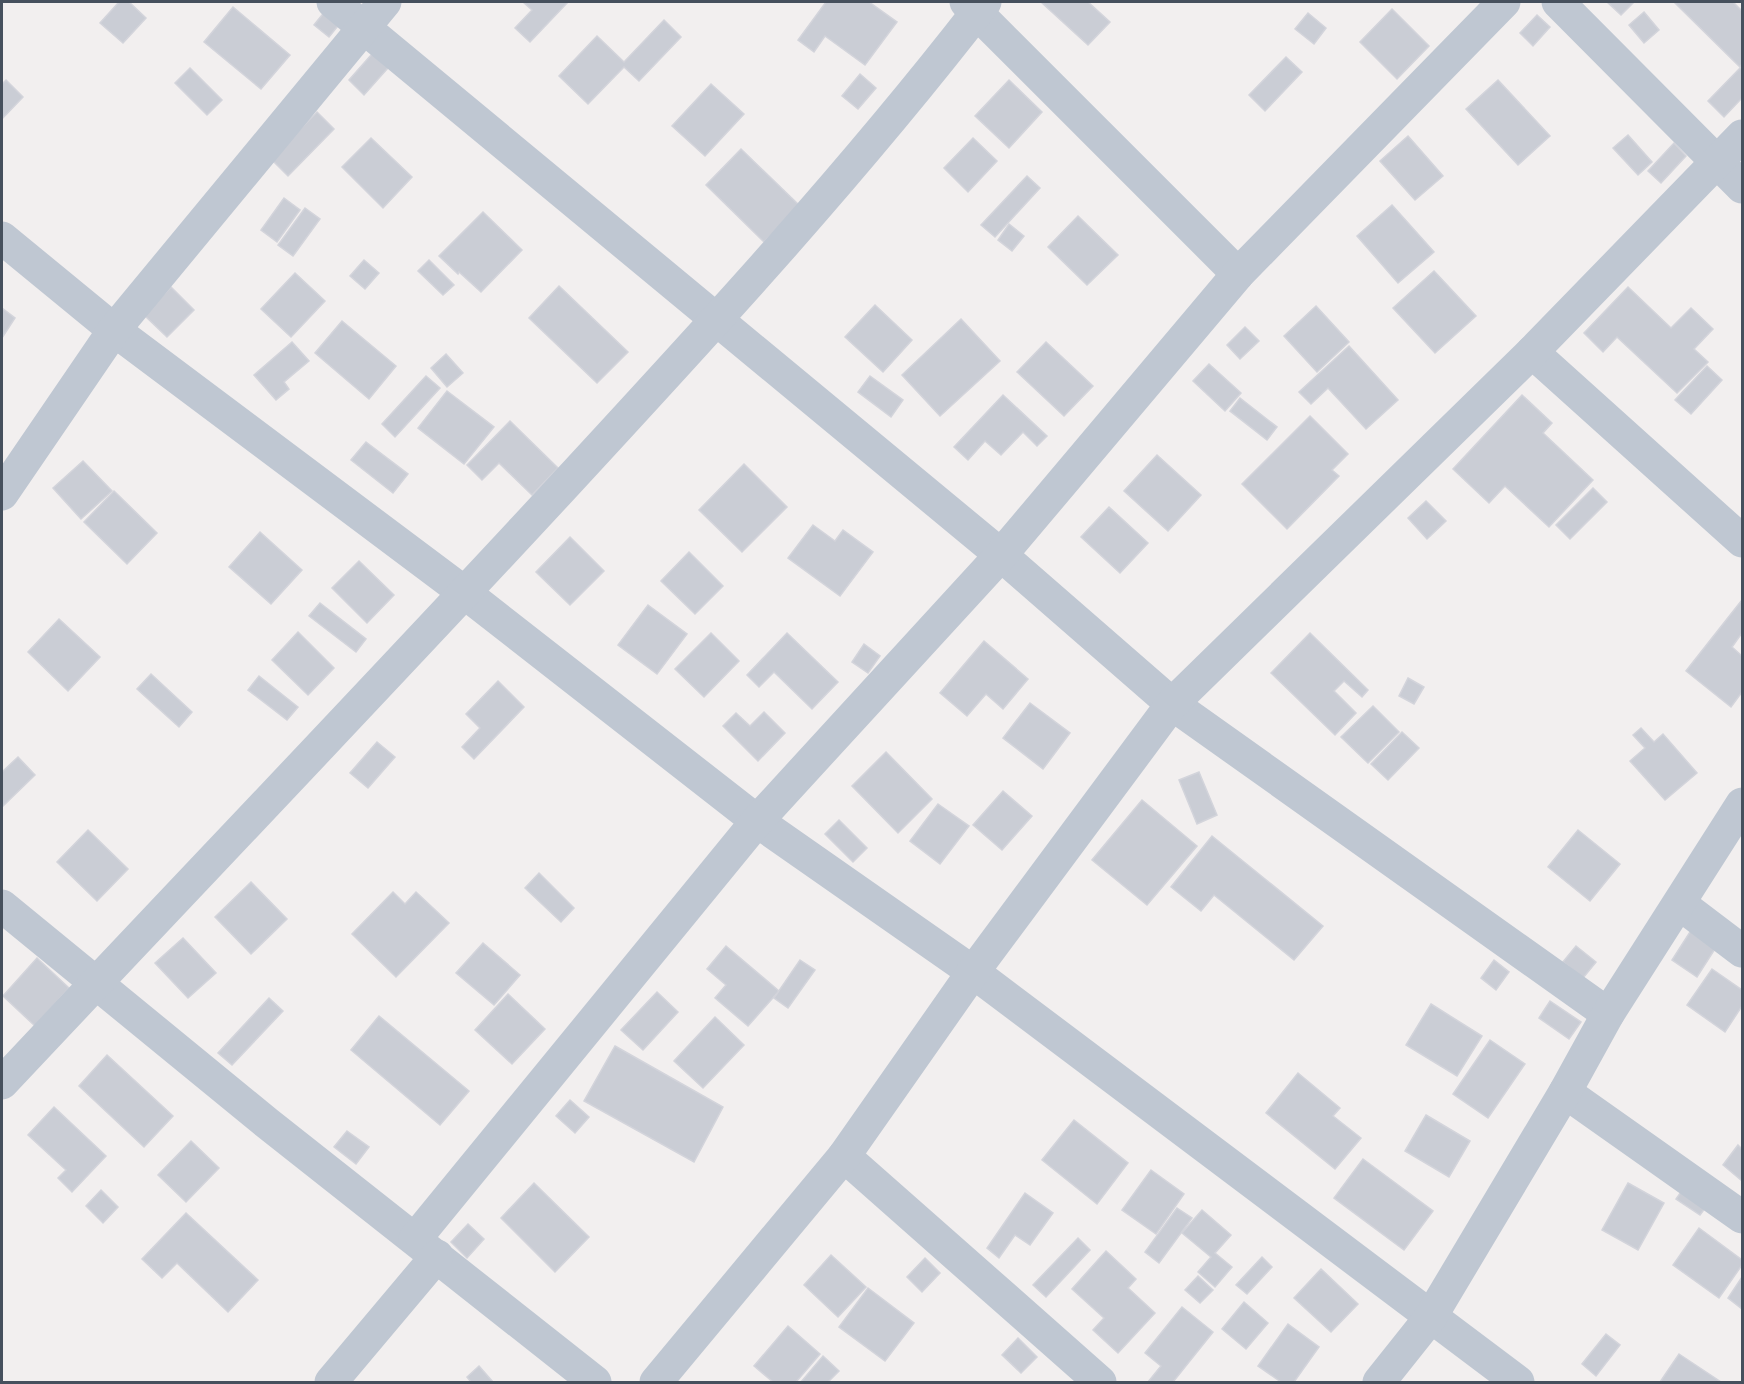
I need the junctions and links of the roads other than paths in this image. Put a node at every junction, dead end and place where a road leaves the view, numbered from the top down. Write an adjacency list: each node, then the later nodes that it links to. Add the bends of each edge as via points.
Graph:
1 (333, 2): 6 (street)
2 (386, 2): 6 (street)
3 (1504, 2): 11 (street)
4 (1558, 2): 8 (street)
5 (976, 5): 11 (street); 12 (street, via 877,137)
6 (364, 26): 12 (street); 13 (street)
7 (1743, 136): 8 (street)
8 (1718, 162): 9 (street); 14 (street)
9 (1743, 187)
10 (2, 238): 13 (street)
11 (1238, 274): 17 (street)
12 (718, 320): 17 (street); 18 (street)
13 (114, 330): 15 (street); 18 (street)
14 (1532, 352): 16 (street); 19 (street)
15 (2, 494)
16 (1743, 541)
17 (1001, 555): 19 (street); 21 (street)
18 (465, 593): 21 (street); 26 (street)
19 (1172, 705): 25 (street); 27 (street)
20 (1743, 804): 22 (street)
21 (757, 821): 25 (street); 32 (street)
22 (1680, 904): 24 (street); 27 (street)
23 (2, 906): 26 (street)
24 (1743, 951)
25 (973, 972): 30 (street); 33 (street)
26 (96, 984): 28 (street); 32 (street)
27 (1608, 1014): 29 (street)
28 (2, 1083)
29 (1565, 1092): 31 (street); 33 (street)
30 (844, 1156): 36 (street); 37 (street)
31 (1743, 1217)
32 (426, 1248): 34 (street); 35 (street)
33 (1430, 1318): 38 (street); 39 (street)
34 (331, 1383)
35 (595, 1383)
36 (656, 1383)
37 (1101, 1383)
38 (1379, 1383)
39 (1518, 1383)

